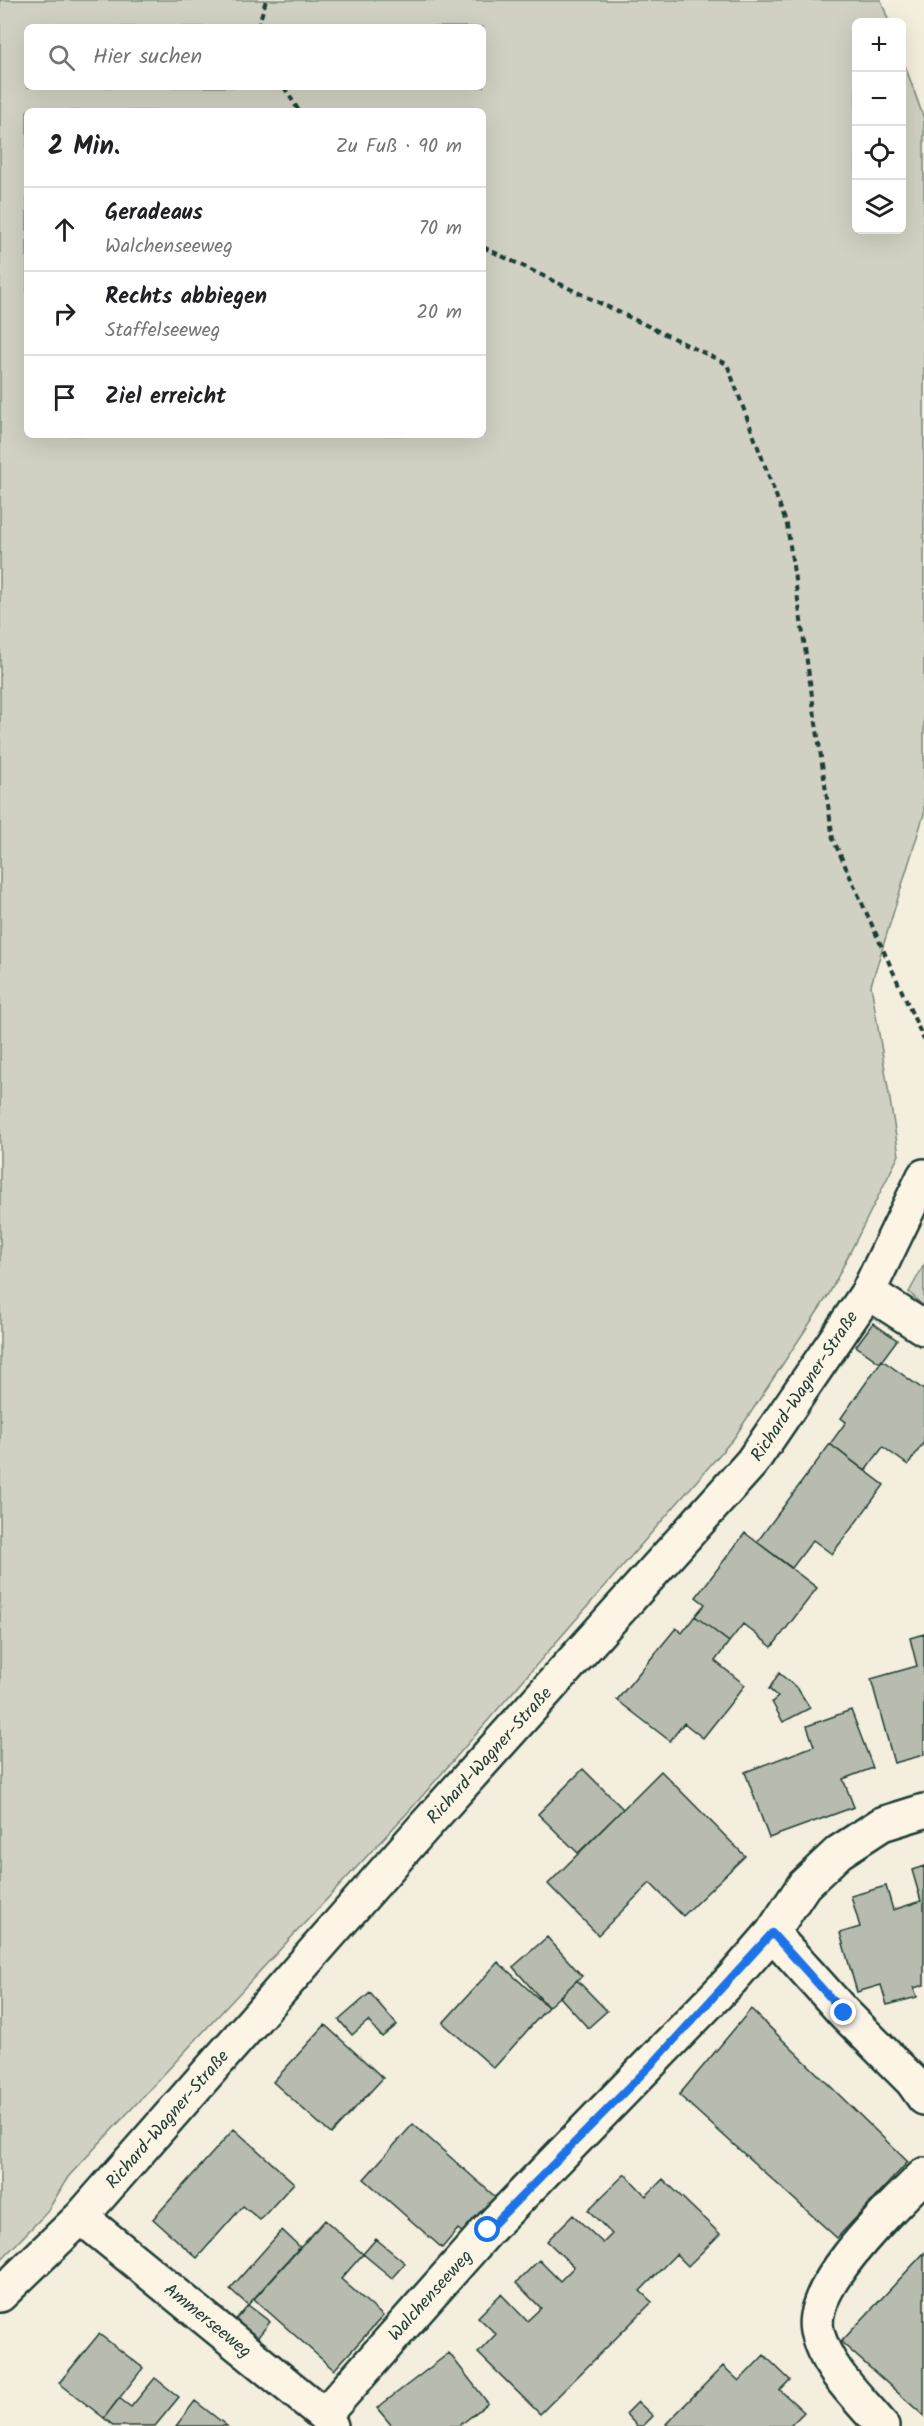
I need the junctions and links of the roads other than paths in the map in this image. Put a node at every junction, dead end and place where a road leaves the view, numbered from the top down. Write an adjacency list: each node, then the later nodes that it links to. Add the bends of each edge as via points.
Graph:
1 (924, 1176): 2 (street, Richard-Wagner-Straße)
2 (868, 1292): 3 (street); 8 (street, Richard-Wagner-Straße, via 752,1462)
3 (924, 1328)
4 (924, 1811): 5 (street, Walchenseeweg, via 882,1824 839,1852 804,1885)
5 (772, 1933): 6 (street); 10 (street, Walchenseeweg, via 663,2052 488,2230)
6 (924, 2098)
7 (924, 2175): 11 (street, via 844,2262 820,2299 816,2330 831,2363)
8 (81, 2217): 9 (street, Richard-Wagner-Straße); 10 (street, Ammerseeweg)
9 (0, 2295)
10 (328, 2420)
11 (882, 2426)

